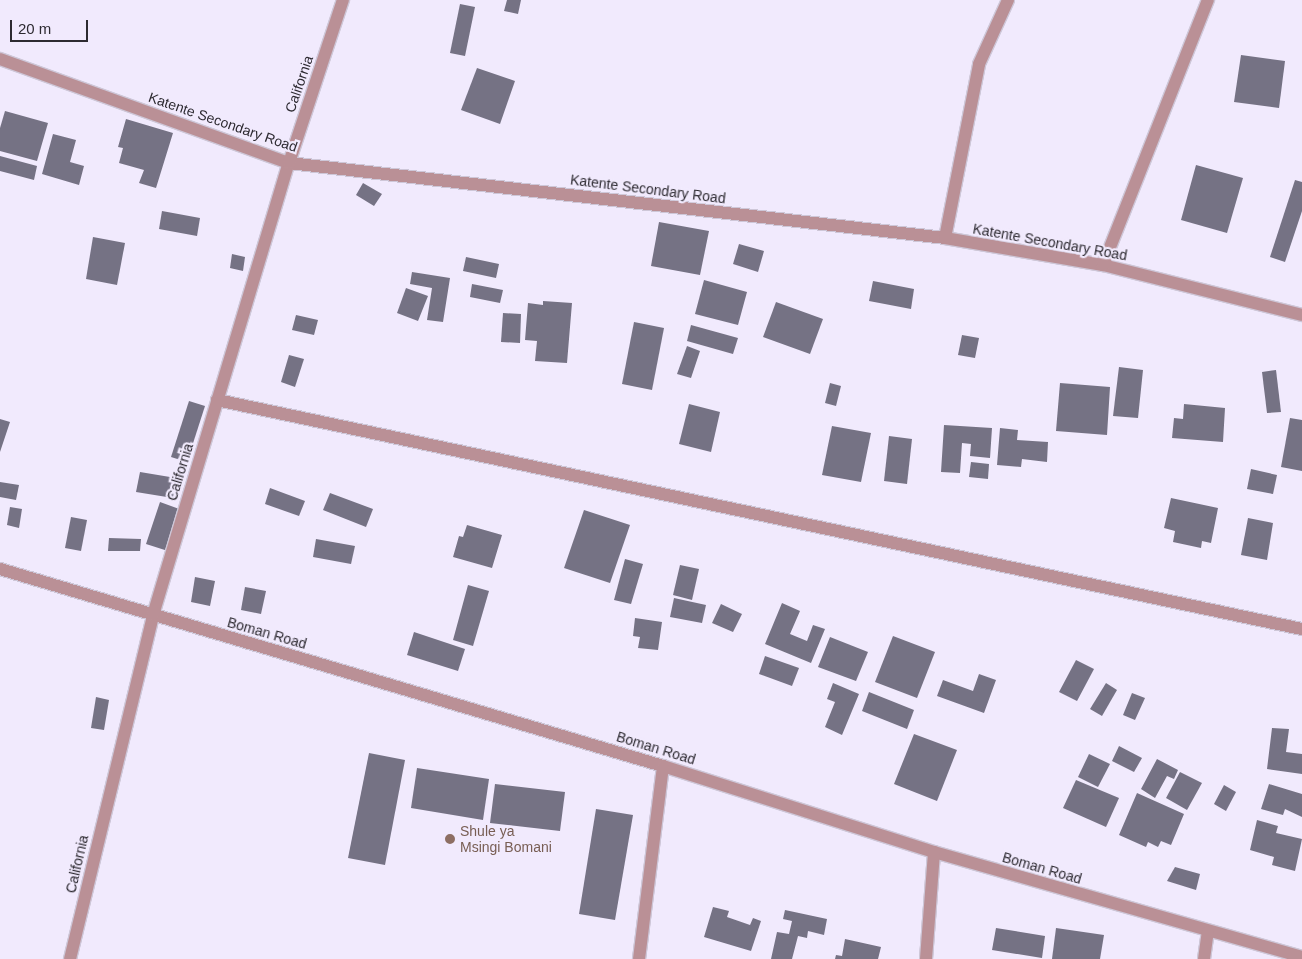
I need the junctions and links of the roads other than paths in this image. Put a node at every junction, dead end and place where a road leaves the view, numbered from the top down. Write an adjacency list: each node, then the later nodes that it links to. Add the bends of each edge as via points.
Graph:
1 (343, 0): 5 (street, California)
2 (1008, 0): 6 (street, via 980,64)
3 (1208, 0): 7 (street)
4 (0, 59): 5 (street, Katente Secondary Road)
5 (289, 163): 6 (street, Katente Secondary Road); 9 (street, California)
6 (945, 238): 7 (street, Katente Secondary Road)
7 (1103, 265): 8 (street, Katente Secondary Road)
8 (1302, 315)
9 (217, 400): 11 (street, California); 12 (street)
10 (0, 570): 11 (street, Boman Road)
11 (152, 615): 13 (street, Boman Road); 17 (street, California)
12 (1302, 629)
13 (663, 766): 14 (street, Boman Road); 18 (street)
14 (934, 852): 15 (street, Boman Road); 19 (street)
15 (1208, 932): 16 (street, Boman Road); 20 (street)
16 (1302, 957)
17 (70, 959)
18 (639, 959)
19 (926, 959)
20 (1204, 959)

